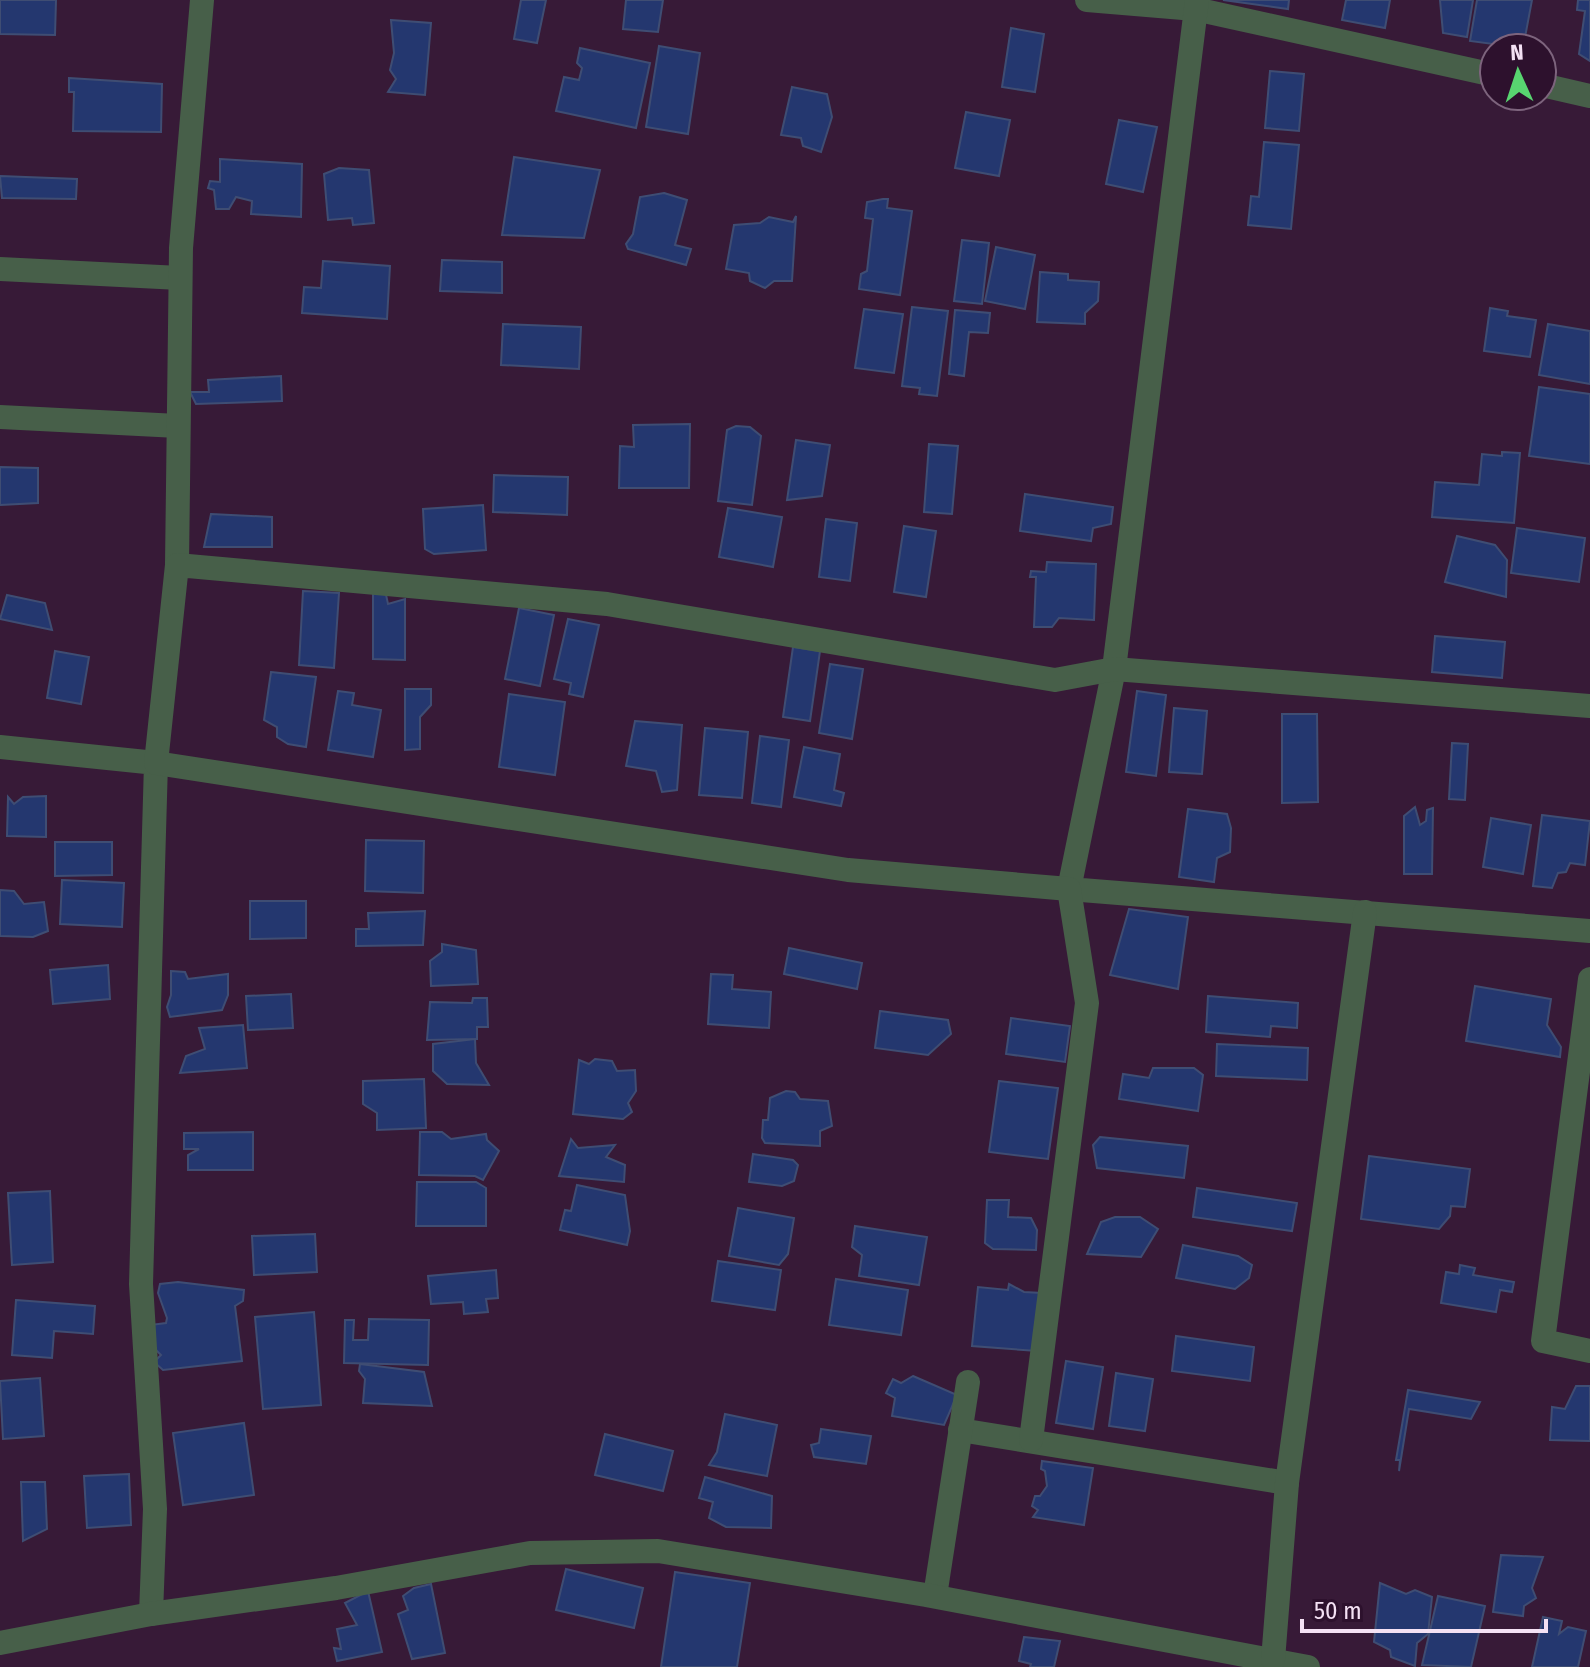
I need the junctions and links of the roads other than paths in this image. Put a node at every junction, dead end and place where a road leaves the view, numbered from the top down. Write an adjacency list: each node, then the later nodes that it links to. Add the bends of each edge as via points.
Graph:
1 (202, 0): 8 (street)
2 (1087, 0): 3 (street)
3 (1196, 5): 4 (street); 12 (street)
4 (1478, 71)
5 (1558, 89): 6 (street)
6 (1590, 96)
7 (0, 269): 8 (street)
8 (180, 278): 10 (street)
9 (0, 417): 10 (street)
10 (178, 426): 11 (street)
11 (177, 565): 12 (street, via 607,604 1055,680); 15 (street)
12 (1114, 669): 13 (street); 16 (street)
13 (1590, 706)
14 (0, 747): 15 (street)
15 (156, 763): 16 (street, via 848,870); 26 (street, via 141,1284 155,1509)
16 (1069, 889): 17 (street); 23 (street, via 1087,1003)
17 (1365, 912): 18 (street); 24 (street)
18 (1590, 931)
19 (1590, 979): 20 (street, via 1543,1341)
20 (1590, 1351)
21 (968, 1382): 22 (street)
22 (960, 1430): 23 (street); 25 (street)
23 (1031, 1440): 24 (street)
24 (1287, 1483): 28 (street)
25 (935, 1596): 26 (street, via 658,1551 530,1553); 28 (street)
26 (151, 1614): 27 (street)
27 (0, 1643)
28 (1273, 1660): 29 (street)
29 (1308, 1667)

